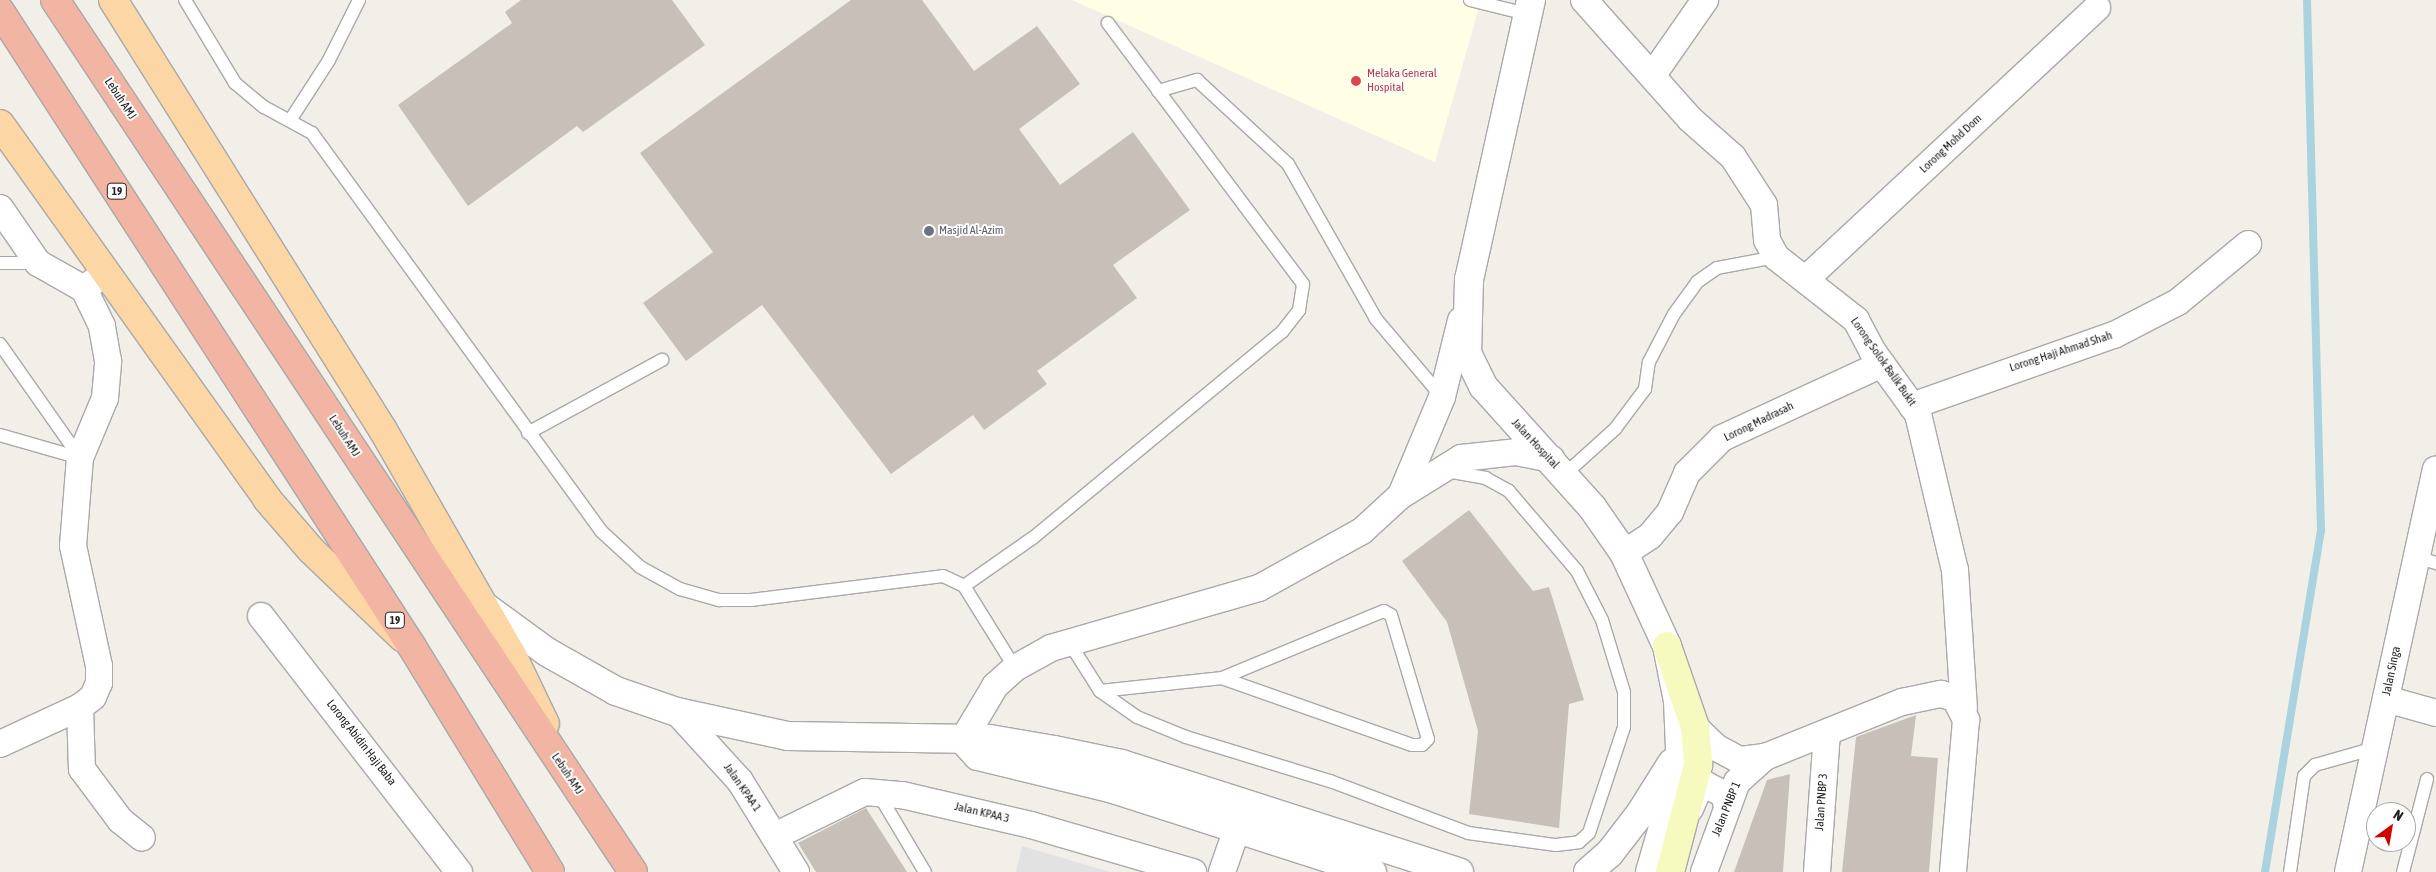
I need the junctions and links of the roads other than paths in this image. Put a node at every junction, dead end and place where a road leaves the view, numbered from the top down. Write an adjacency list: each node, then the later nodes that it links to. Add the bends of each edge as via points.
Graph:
1 (55, 0): 59 (highway, Lebuh AMJ)
2 (113, 0): 40 (main road, via 383,430)
3 (185, 0): 14 (lane, via 235,83 264,107)
4 (359, 0): 14 (lane, via 329,60)
5 (1470, 0): 8 (lane)
6 (1584, 0): 12 (street)
7 (1705, 0): 12 (street)
8 (1529, 7): 22 (street, Jalan Hospital)
9 (2097, 8): 23 (street, Lorong Mohd Dom)
10 (0, 11): 43 (highway, 19)
11 (1108, 23): 13 (lane)
12 (1652, 76): 18 (street, via 1690,119 1733,157 1764,205 1767,240)
13 (1158, 91): 28 (lane, via 1197,80 1288,164 1376,319); 39 (lane, via 1303,284 1299,310 1282,332 1034,537)
14 (291, 119): 30 (lane, via 312,133 354,187)
15 (0, 124): 21 (main road)
16 (0, 208): 20 (street)
17 (2248, 244): 29 (street, Lorong Haji Ahmad Shah, via 2178,302 2114,335)
18 (1776, 257): 23 (street, Lorong Solok Balik Bukit); 33 (lane, via 1717,268 1697,282 1674,314 1649,362 1645,389 1615,428)
19 (0, 263): 20 (lane)
20 (38, 263): 24 (street)
21 (106, 273): 24 (street); 43 (main road, via 267,498 356,596)
22 (1469, 279): 28 (street); 33 (street, Jalan Hospital, via 1466,334 1473,370 1496,402)
23 (1806, 279): 27 (street, Lorong Solok Balik Bukit, via 1856,320)
24 (84, 289): 32 (street, via 102,326 108,361 104,398)
25 (0, 344): 32 (lane)
26 (662, 360): 30 (lane)
27 (1882, 364): 29 (street, Lorong Solok Balik Bukit); 37 (street, Lorong Madrasah, via 1722,438 1687,473 1670,512 1650,536)
28 (1442, 397): 36 (street)
29 (1912, 406): 50 (street, Lorong Solok Balik Bukit, via 1918,414 1933,467 1955,570)
30 (528, 433): 39 (lane, via 601,532 640,567 680,589 719,600 751,600 919,576 943,576)
31 (0, 435): 32 (lane)
32 (80, 458): 49 (street, via 73,546 99,666 93,697)
33 (1558, 467): 34 (street, via 1516,452 1485,453); 37 (street, Jalan Hospital)
34 (1438, 470): 36 (street); 47 (lane, via 1486,478 1509,491 1577,571 1602,620 1624,692 1624,727 1589,833 1579,842 1556,845 1468,834 1330,781 1186,737 1137,717)
35 (2436, 470): 38 (street, Jalan Singa)
36 (1400, 496): 42 (street, via 1362,531 1259,588)
37 (1624, 553): 44 (street, Jalan Hospital)
38 (2426, 560): 48 (street, Jalan Singa)
39 (964, 586): 45 (lane)
40 (484, 606): 51 (street, via 547,652 616,690); 59 (main road)
41 (261, 616): 69 (street, Lorong Abidin Haji Baba)
42 (1070, 642): 45 (street); 47 (lane)
43 (410, 645): 70 (highway, 19)
44 (1667, 646): 54 (main road)
45 (1015, 668): 55 (street, via 994,686)
46 (1222, 678): 46 (lane, via 1412,745 1422,745 1428,739 1391,615 1384,611); 47 (lane)
47 (1100, 691)
48 (2386, 699): 52 (street); 57 (street, Jalan Singa)
49 (80, 707): 56 (street); 67 (street, via 82,769 109,807)
50 (1964, 708): 53 (street, via 1955,698 1941,694 1902,702); 84 (street, Lorong Solok Balik Bukit, via 1966,720)
51 (677, 712): 55 (street, via 788,736); 66 (street, Jalan KPAA 1, via 740,780)
52 (2436, 713)
53 (1827, 733): 58 (street); 83 (street, Jalan PNBP 3)
54 (1688, 738): 58 (street, via 1740,760); 64 (main road, via 1698,764); 79 (street, via 1640,814 1609,854); 80 (street)
55 (963, 740): 62 (street, via 990,739 1122,764); 65 (street, via 978,756 1113,790)
56 (0, 744)
57 (2375, 748): 85 (lane, via 2315,764 2304,776); 86 (street, Jalan Singa)
58 (1765, 757): 63 (street, Jalan PNBP 1, via 1744,771)
59 (570, 778): 71 (highway, Lebuh AMJ)
60 (2427, 779): 87 (lane)
61 (878, 794): 66 (street, Jalan KPAA 3, via 865,792 832,805); 73 (lane); 74 (street, Jalan KPAA 3, via 1031,825)
62 (1245, 802): 65 (street); 68 (street)
63 (1727, 806): 64 (street, via 1724,794 1706,785 1698,788); 82 (street, Jalan PNBP 1)
64 (1690, 809): 81 (main road)
65 (1237, 828): 75 (street); 76 (street)
66 (775, 836): 72 (street, Jalan KPAA 1)
67 (142, 838)
68 (1406, 853): 77 (street); 78 (street)
69 (454, 869)
70 (550, 872)
71 (633, 872)
72 (796, 872)
73 (926, 872)
74 (1193, 872)
75 (1222, 872)
76 (1372, 872)
77 (1459, 872)
78 (1479, 872)
79 (1588, 872)
80 (1650, 872)
81 (1670, 872)
82 (1704, 872)
83 (1817, 872)
84 (1953, 872)
85 (2290, 872)
86 (2348, 872)
87 (2404, 872)

